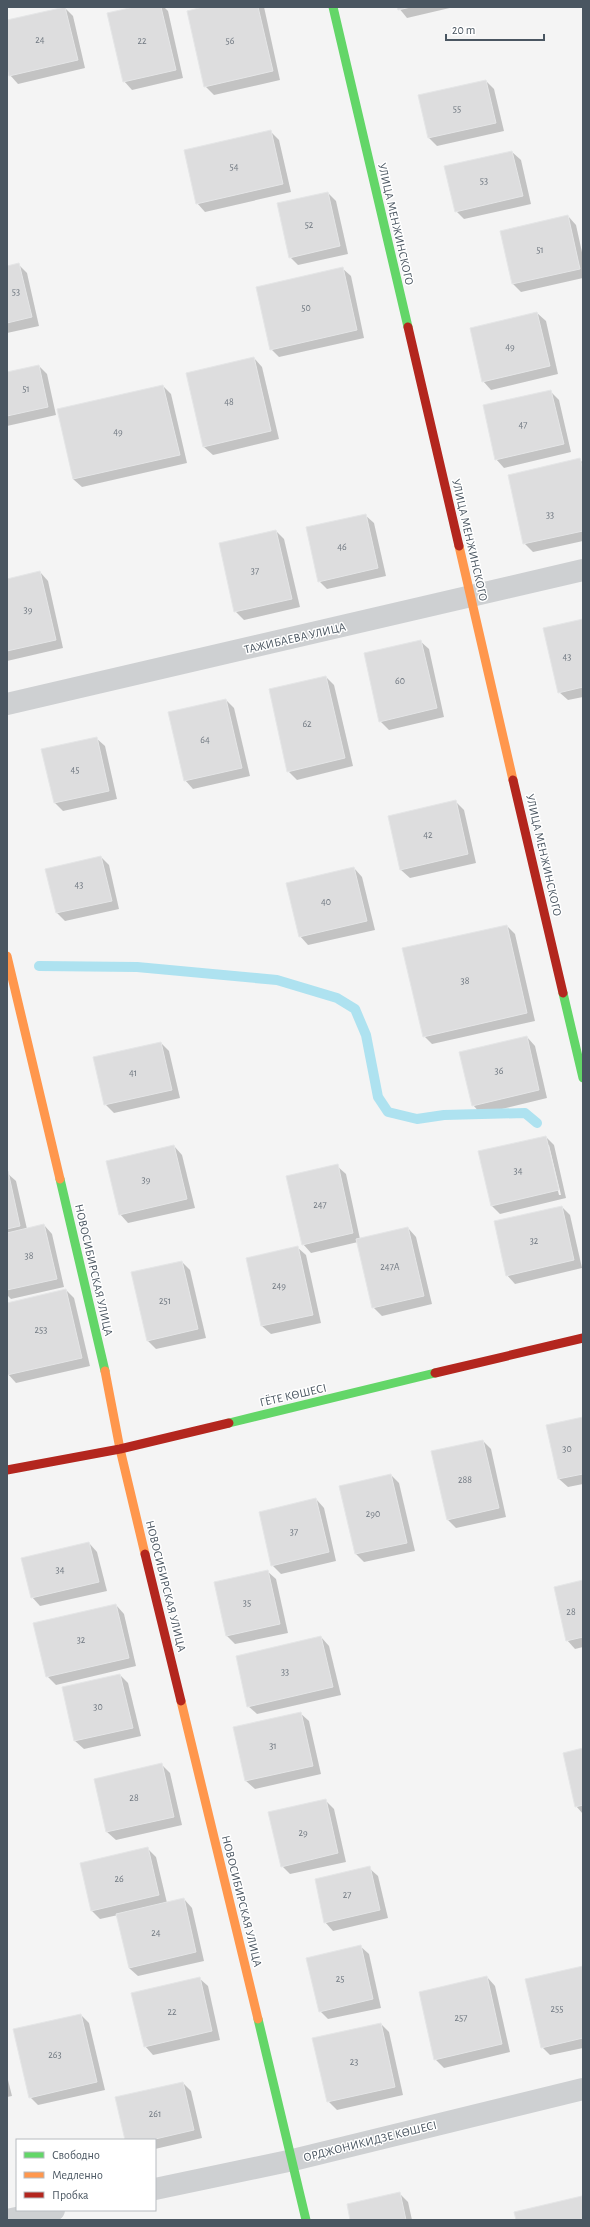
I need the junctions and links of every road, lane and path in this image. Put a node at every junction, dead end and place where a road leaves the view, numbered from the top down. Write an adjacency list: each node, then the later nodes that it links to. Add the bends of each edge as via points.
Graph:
1 (333, 7): 3 (street, УЛИЦА МЕНЖИНСКОГО)
2 (583, 570): 3 (street, ТАЖИБАЕВА УЛИЦА)
3 (472, 598): 4 (street, ТАЖИБАЕВА УЛИЦА); 6 (street, УЛИЦА МЕНЖИНСКОГО)
4 (7, 704)
5 (7, 956): 8 (street, НОВОСИБИРСКАЯ УЛИЦА, via 111,1397)
6 (583, 1078)
7 (583, 1338): 8 (street, ГЁТЕ КӨШЕСІ)
8 (120, 1449): 9 (street, ГЁТЕ КӨШЕСІ); 11 (street, НОВОСИБИРСКАЯ УЛИЦА)
9 (7, 1470)
10 (583, 2089): 11 (street, ОРДЖОНИКИДЗЕ КӨШЕСІ)
11 (293, 2160): 12 (street, ОРДЖОНИКИДЗЕ КӨШЕСІ); 15 (street, НОВОСИБИРСКАЯ УЛИЦА)
12 (156, 2189)
13 (49, 2211): 14 (street)
14 (7, 2220)
15 (306, 2220)

